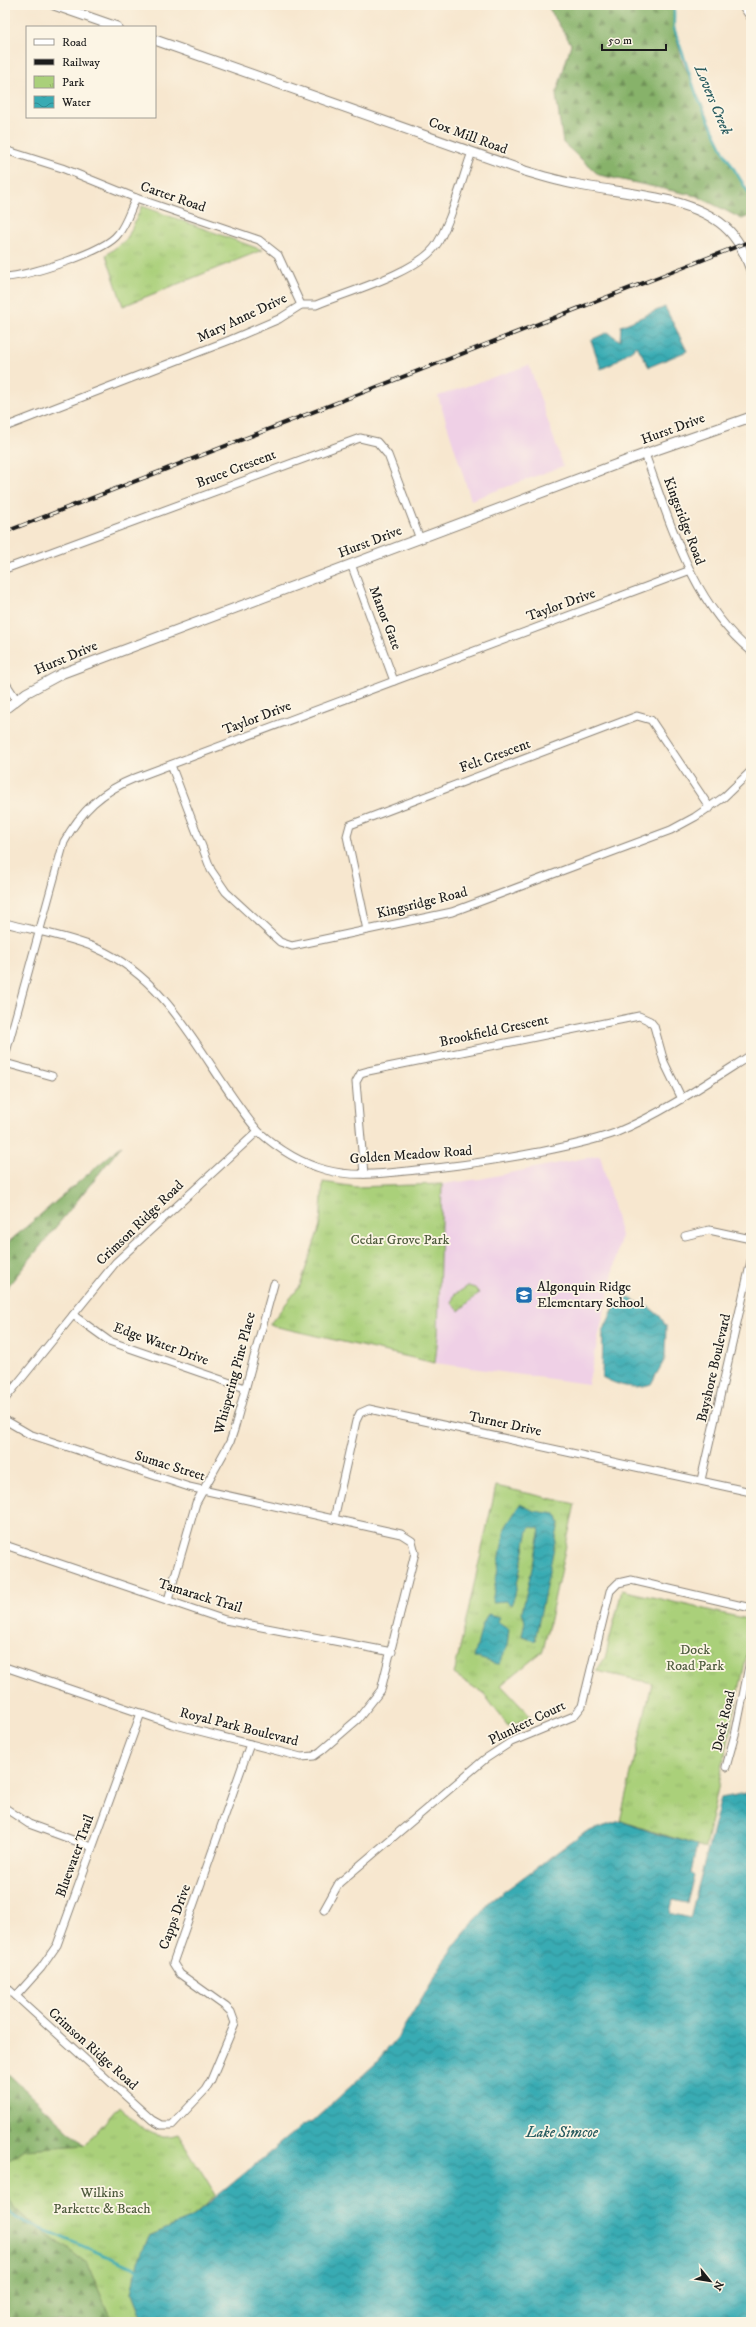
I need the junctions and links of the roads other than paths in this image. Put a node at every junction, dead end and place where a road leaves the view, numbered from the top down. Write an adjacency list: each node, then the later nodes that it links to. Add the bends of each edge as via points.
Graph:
1 (54, 5): 4 (street)
2 (742, 5): 3 (street)
3 (751, 18)
4 (114, 26)
5 (156, 40): 7 (street, Cox Mill Road)
6 (5, 150): 8 (street, Carter Road, via 62,168)
7 (472, 152): 9 (street, Cox Mill Road, via 525,171 574,184 666,200 698,210 724,226 743,250); 11 (street, Mary Anne Drive, via 434,248 410,267 316,305)
8 (136, 198): 10 (street, via 118,235 104,246 60,264); 11 (street, Carter Road, via 259,240 278,255)
9 (751, 270)
10 (5, 277)
11 (301, 305): 13 (street, Mary Anne Drive, via 279,319 230,340)
12 (751, 416): 14 (street, Hurst Drive)
13 (5, 427)
14 (645, 454): 15 (street, Hurst Drive); 18 (street, Kingsridge Road)
15 (420, 538): 16 (street, Hurst Drive); 17 (street, Bruce Crescent, via 386,450 377,442 360,438)
16 (351, 564): 20 (street, Manor Gate); 22 (street, Hurst Drive, via 62,673)
17 (5, 569)
18 (688, 571): 19 (street, Kingsridge Road, via 732,633); 20 (street, Taylor Drive)
19 (751, 651)
20 (394, 681): 24 (street, Taylor Drive)
21 (5, 682): 22 (street)
22 (16, 699): 23 (street, Hurst Drive)
23 (5, 709)
24 (171, 765): 28 (street, Kingsridge Road, via 211,870 226,892 280,942 292,946); 29 (street, Taylor Drive, via 112,789 100,796 78,818 64,842)
25 (751, 771): 26 (street, Kingsridge Road)
26 (710, 808): 28 (street, Kingsridge Road, via 670,830 452,912); 28 (street, Felt Crescent, via 651,720 637,716 350,825 347,836)
27 (5, 923): 29 (street, Golden Meadow Road)
28 (367, 930)
29 (38, 932): 31 (street, Taylor Drive); 35 (street, Golden Meadow Road, via 97,949 125,964 142,977 168,1005)
30 (751, 1055): 34 (street, Golden Meadow Road)
31 (5, 1056)
32 (5, 1063): 33 (street)
33 (52, 1076)
34 (682, 1098): 36 (street, Golden Meadow Road, via 616,1132 573,1146 480,1164); 36 (street, Brookfield Crescent, via 664,1062 654,1026 640,1016 368,1071 361,1073 356,1082)
35 (258, 1131): 36 (street, Golden Meadow Road, via 281,1150 305,1162 326,1170); 41 (street, Crimson Ridge Road, via 127,1250)
36 (364, 1174)
37 (685, 1236): 38 (street, via 709,1230)
38 (751, 1239)
39 (751, 1262): 45 (street, Bayshore Boulevard)
40 (274, 1284): 42 (street, Whispering Pine Place)
41 (73, 1315): 42 (street, Edge Water Drive, via 109,1341); 43 (street, Crimson Ridge Road)
42 (245, 1388): 46 (street, Whispering Pine Place, via 230,1442)
43 (5, 1400)
44 (5, 1420): 46 (street, Sumac Street, via 29,1434 168,1481)
45 (702, 1480): 47 (street, Turner Drive); 48 (street, Turner Drive, via 369,1409 360,1413 356,1421)
46 (204, 1490): 48 (street, Sumac Street); 50 (street, Whispering Pine Place, via 196,1503)
47 (751, 1492)
48 (334, 1519): 52 (street, Royal Park Boulevard, via 407,1536 415,1547)
49 (5, 1545): 50 (street, Tamarack Trail)
50 (168, 1600): 52 (street, Tamarack Trail, via 235,1622)
51 (751, 1608): 60 (street, Plunkett Court, via 631,1580 618,1583 610,1591 582,1706 578,1712 574,1716 511,1742 484,1759 339,1883)
52 (392, 1652): 56 (street, Royal Park Boulevard, via 381,1690 358,1719 314,1756 301,1757)
53 (751, 1656): 57 (street, Dock Road)
54 (5, 1667): 55 (street, Royal Park Boulevard)
55 (141, 1713): 56 (street, Royal Park Boulevard); 59 (street, Bluewater Trail)
56 (250, 1744): 63 (street, Capps Drive, via 173,1963 180,1974 226,2007 235,2022 208,2085 176,2122)
57 (726, 1767)
58 (5, 1808): 59 (street, via 29,1824)
59 (92, 1847): 62 (street, Bluewater Trail, via 57,1945)
60 (324, 1910)
61 (5, 1986): 62 (street, Crimson Ridge Road)
62 (16, 1996): 63 (street, Crimson Ridge Road, via 152,2120)
63 (167, 2126)

